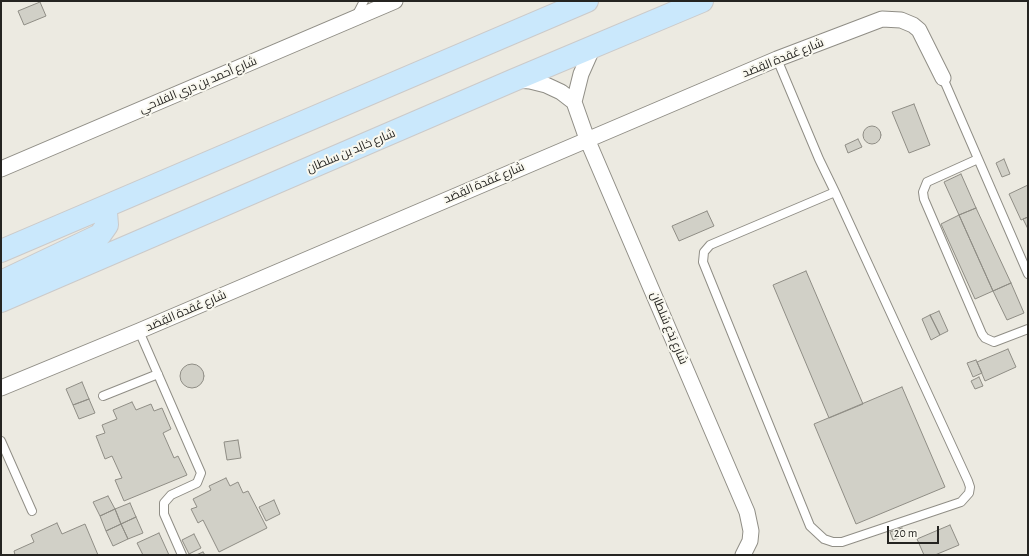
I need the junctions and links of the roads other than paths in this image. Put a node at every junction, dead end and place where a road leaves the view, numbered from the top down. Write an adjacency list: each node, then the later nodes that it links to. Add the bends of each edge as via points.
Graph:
1 (364, 1): 5 (lane)
2 (395, 1): 5 (street, شارع أحمد بن دري الفلاحي)
3 (587, 1): 15 (main road)
4 (702, 1): 6 (main road, شارع خالِد بن سلطان)
5 (355, 18): 13 (street, شارع أحمد بن دري الفلاحي)
6 (593, 47): 9 (main road, شارع خالِد بن سلطان); 10 (street, via 581,74)
7 (777, 59): 8 (street, شارع عُقدة القِصَد, via 882,19 896,19 907,22 919,30); 11 (street, شارع عُقدة القِصَد); 14 (lane)
8 (943, 78): 12 (lane)
9 (514, 80): 10 (street, via 546,85); 19 (main road, شارع خالِد بن سلطان)
10 (574, 102): 11 (street, شارع بَدَع سُلطان)
11 (587, 139): 21 (street, شارع عُقدة القِصَد); 28 (street, شارع بَدَع سُلطان, via 747,512 751,531)
12 (978, 159): 17 (lane); 20 (lane, via 927,182 923,192 924,199 985,338 994,342)
13 (1, 169)
14 (835, 192): 14 (lane, via 970,487 969,493 961,502 842,542 824,539 810,526 703,262 704,252 710,245)
15 (102, 208): 16 (main road); 18 (main road, via 106,212 107,225 100,235)
16 (1, 251)
17 (1028, 274)
18 (1, 282)
19 (1, 301)
20 (1028, 330)
21 (139, 331): 22 (lane); 23 (street, شارع عُقدة القِصَد)
22 (158, 374): 24 (lane); 27 (lane, via 201,473 197,483 171,495 164,503 164,514)
23 (1, 388)
24 (103, 396)
25 (1, 441): 26 (lane)
26 (32, 511)
27 (182, 555)
28 (744, 555)

